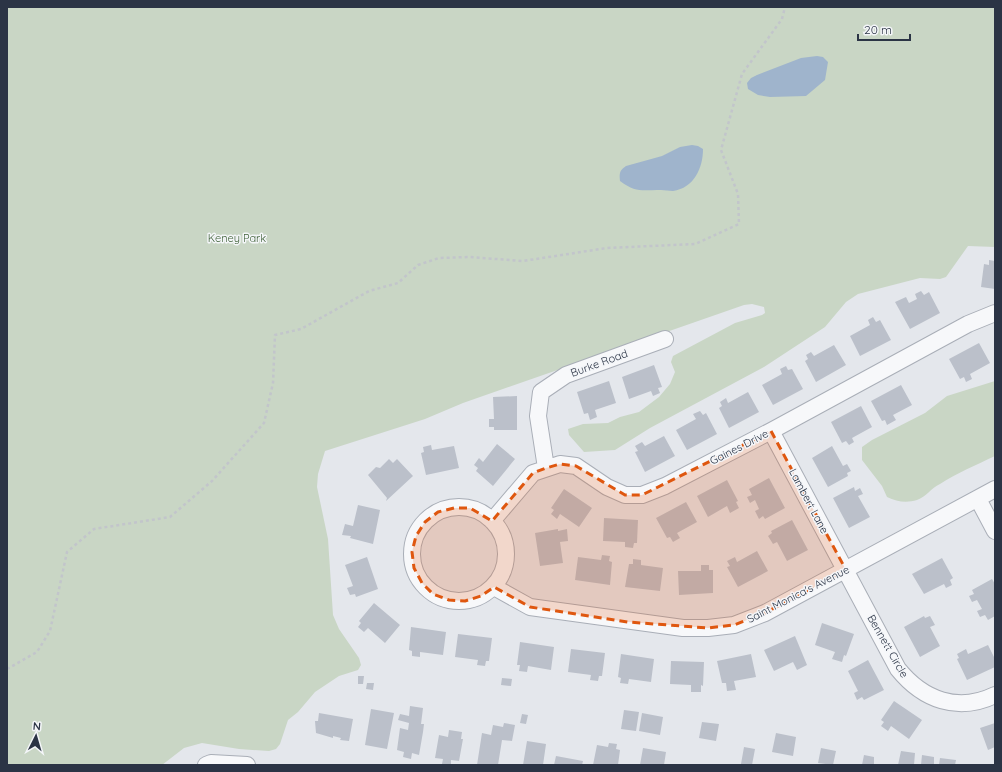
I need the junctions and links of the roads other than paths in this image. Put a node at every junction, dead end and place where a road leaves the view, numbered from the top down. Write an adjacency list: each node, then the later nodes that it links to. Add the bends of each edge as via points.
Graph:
1 (995, 313): 3 (street, Gaines Drive, via 968,324)
2 (665, 339): 4 (street, Burke Road, via 566,375 541,392 538,416)
3 (771, 431): 4 (street, Gaines Drive, via 665,486 642,495 624,494 607,487 576,466 560,464); 9 (street, Lambert Lane)
4 (546, 468): 7 (street, Gaines Drive, via 533,472)
5 (995, 489): 6 (street, Saint Monica's Avenue)
6 (978, 499): 8 (street); 9 (street, Saint Monica's Avenue)
7 (492, 521): 10 (street, via 504,537 506,550 506,563); 10 (street, via 470,508 438,512 425,522 419,531 412,552 414,568 433,594 448,600 465,601 481,596)
8 (995, 531)
9 (846, 570): 10 (street, Saint Monica's Avenue, via 764,613 734,625 708,628 628,622 530,607); 11 (street, Bennett Circle, via 898,669 908,682 932,697 948,702 962,704)
10 (494, 586)
11 (995, 695)
12 (243, 764): 13 (street)
13 (206, 765)

